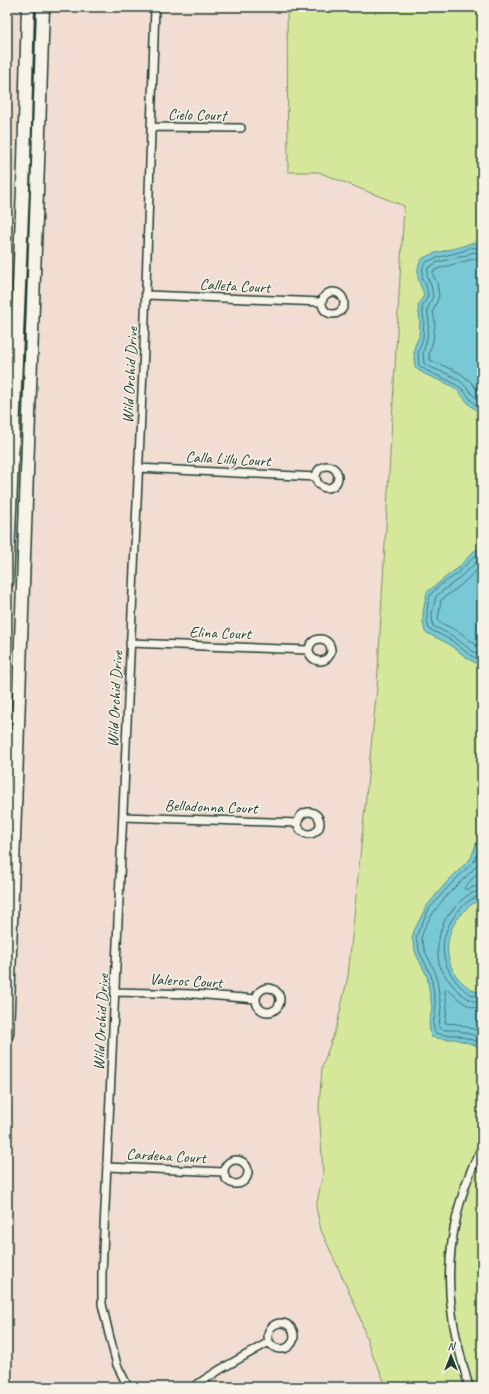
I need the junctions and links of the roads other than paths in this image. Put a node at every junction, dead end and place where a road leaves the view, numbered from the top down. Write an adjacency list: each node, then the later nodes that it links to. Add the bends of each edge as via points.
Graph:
1 (28, 7): 10 (highway)
2 (43, 7): 17 (highway)
3 (155, 7): 4 (street, Wild Orchid Drive)
4 (152, 127): 5 (street, Cielo Court); 6 (street, Wild Orchid Drive)
5 (241, 128)
6 (146, 295): 7 (street, Calleta Court); 8 (street, Wild Orchid Drive)
7 (322, 302)
8 (138, 468): 9 (street, Calla Lilly Court); 11 (street, Wild Orchid Drive)
9 (316, 477)
10 (7, 582)
11 (130, 642): 12 (street, Elina Court); 13 (street, Wild Orchid Drive)
12 (309, 650)
13 (123, 817): 14 (street, Belladonna Court); 15 (street, Wild Orchid Drive)
14 (298, 823)
15 (115, 992): 16 (street, Valeros Court); 19 (street, Wild Orchid Drive)
16 (256, 999)
17 (7, 1034)
18 (482, 1147): 24 (street, via 464,1189 451,1249 451,1311)
19 (107, 1167): 20 (street, Cardena Court); 22 (street, Wild Orchid Drive, via 102,1304 117,1365)
20 (224, 1172)
21 (269, 1342): 23 (street)
22 (128, 1387)
23 (193, 1387)
24 (469, 1387)

